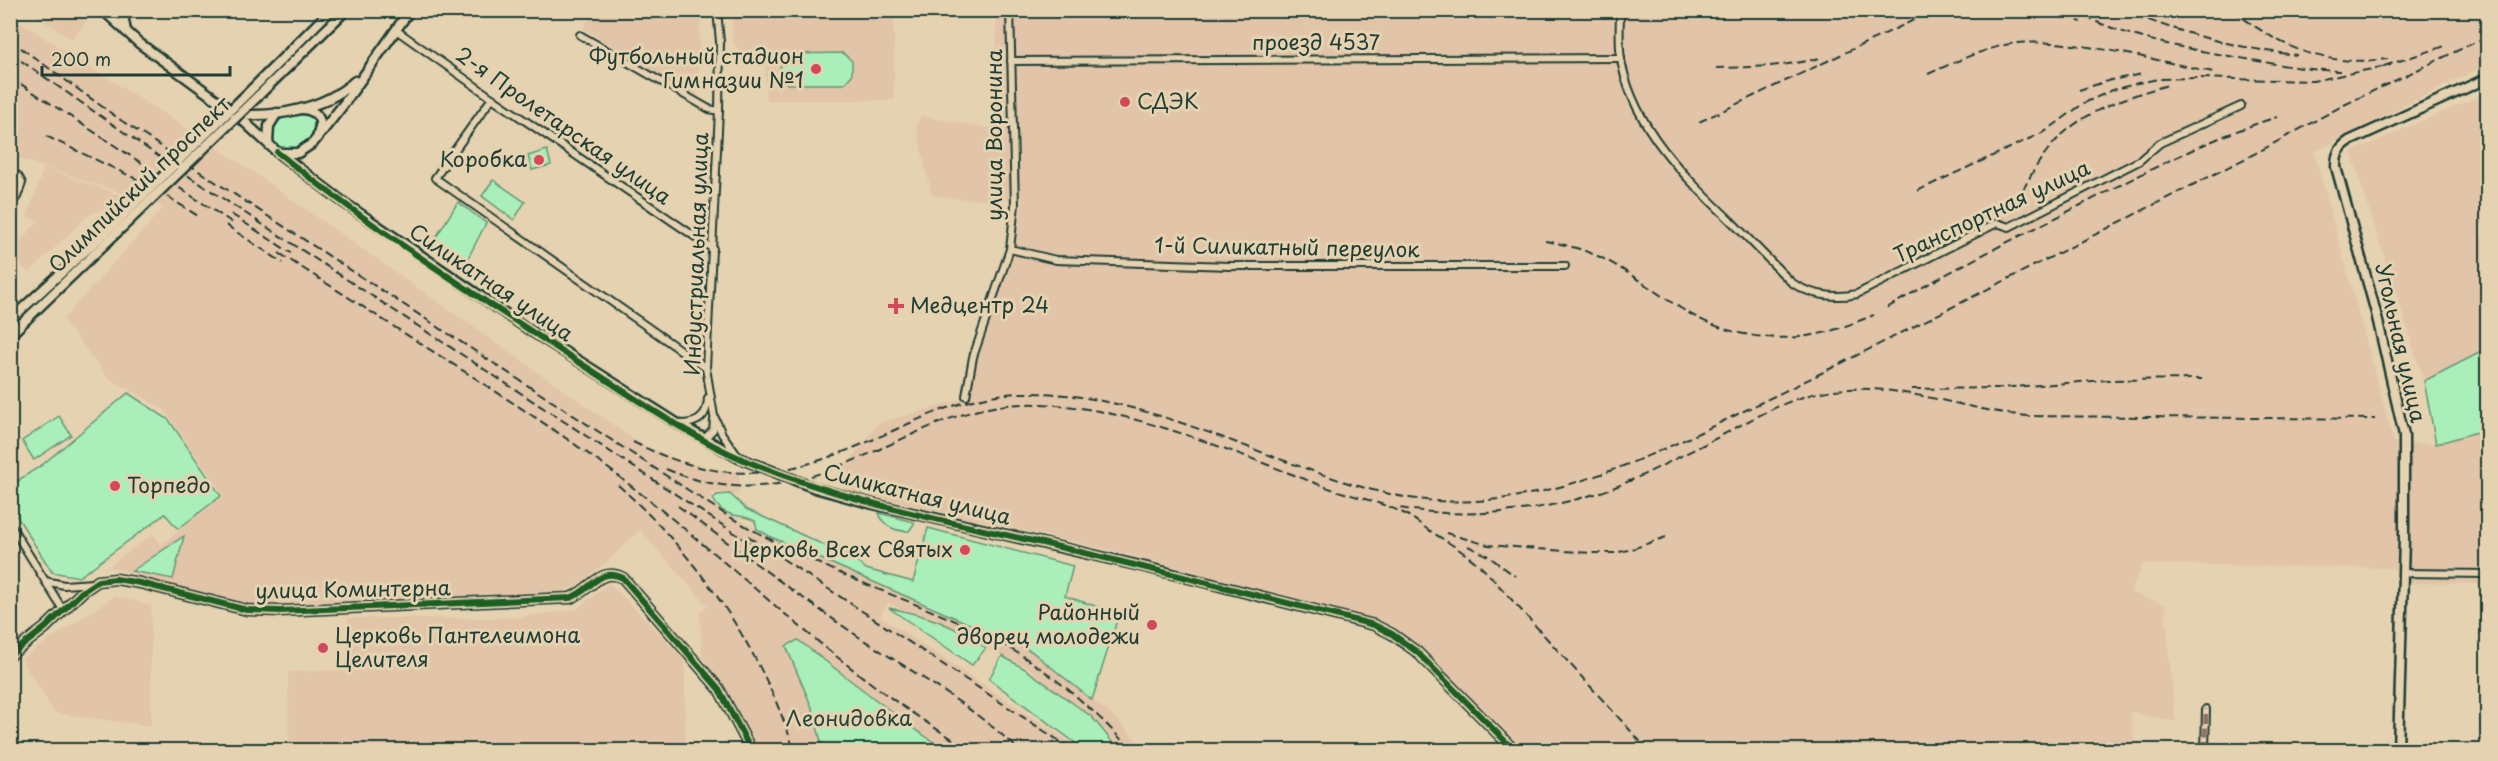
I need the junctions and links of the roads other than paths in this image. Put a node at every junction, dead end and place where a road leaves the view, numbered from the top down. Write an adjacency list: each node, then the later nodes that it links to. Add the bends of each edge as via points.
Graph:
1 (103, 10): 10 (street)
2 (122, 10): 10 (street)
3 (331, 10): 16 (street, Олимпийский проспект)
4 (346, 10): 16 (street, Олимпийский проспект)
5 (410, 10): 9 (street)
6 (717, 10): 20 (street, Индустриальная улица)
7 (1010, 10): 13 (street, улица Воронина)
8 (1620, 10): 12 (street, Транспортная улица)
9 (396, 30): 14 (street); 17 (street, 2-я Пролетарская улица)
10 (128, 34): 22 (street)
11 (580, 35): 20 (street, via 709,109)
12 (1621, 58): 13 (street, проезд 4537); 18 (street, Транспортная улица, via 1625,79 1645,123 1674,164 1791,282 1806,291 1835,296 1865,291 1997,224 2009,227 2139,160 2160,143)
13 (1011, 61): 32 (street, улица Воронина, via 1015,205)
14 (362, 75): 19 (street, via 334,98); 23 (street)
15 (2487, 78): 44 (street, Угольная улица, via 2349,141 2337,155 2341,188 2401,416)
16 (255, 92): 30 (street, Олимпийский проспект, bridge)
17 (492, 98): 31 (street, 2-я Пролетарская улица); 36 (street, via 435,178)
18 (2241, 106)
19 (295, 109): 21 (street); 23 (street, via 317,115 321,127)
20 (719, 111): 31 (street, Индустриальная улица)
21 (277, 113): 22 (street); 24 (street, via 268,130)
22 (236, 114): 24 (street)
23 (317, 137): 25 (street)
24 (268, 143): 26 (street)
25 (306, 149): 26 (street, via 293,154); 28 (street, via 301,161)
26 (277, 152): 28 (street, Силикатная улица)
27 (11, 170): 29 (street, via 22,183)
28 (306, 174): 40 (street, Силикатная улица, via 454,280)
29 (10, 204)
30 (110, 233): 34 (street, Олимпийский проспект); 35 (street, Олимпийский проспект)
31 (713, 249): 36 (street, Индустриальная улица)
32 (1010, 249): 33 (street, 1-й Силикатный переулок, via 1056,260 1229,266); 38 (street, улица Воронина, via 973,357)
33 (1565, 266)
34 (10, 320)
35 (10, 335)
36 (706, 368): 37 (street, Индустриальная улица)
37 (709, 391): 39 (street, Индустриальная улица); 40 (street, Индустриальная улица, via 706,413 701,419 697,423)
38 (966, 396)
39 (714, 416): 41 (street, via 713,430); 42 (street, Индустриальная улица)
40 (678, 424): 41 (street, Силикатная улица)
41 (704, 439): 42 (street, Силикатная улица)
42 (739, 458): 52 (street, Силикатная улица, via 815,488 873,504 1374,625 1417,652)
43 (10, 524): 46 (street)
44 (2403, 573): 45 (street); 54 (street, Угольная улица)
45 (2487, 574)
46 (45, 581): 47 (street, via 64,585); 48 (street)
47 (93, 583): 48 (street); 51 (street, улица Коминтерна, via 116,579 247,610 280,611 570,598 603,575 614,574 622,578 719,689)
48 (63, 610): 49 (street)
49 (10, 655)
50 (2206, 709): 53 (street)
51 (751, 750)
52 (1515, 750)
53 (2205, 750)
54 (2398, 750)

